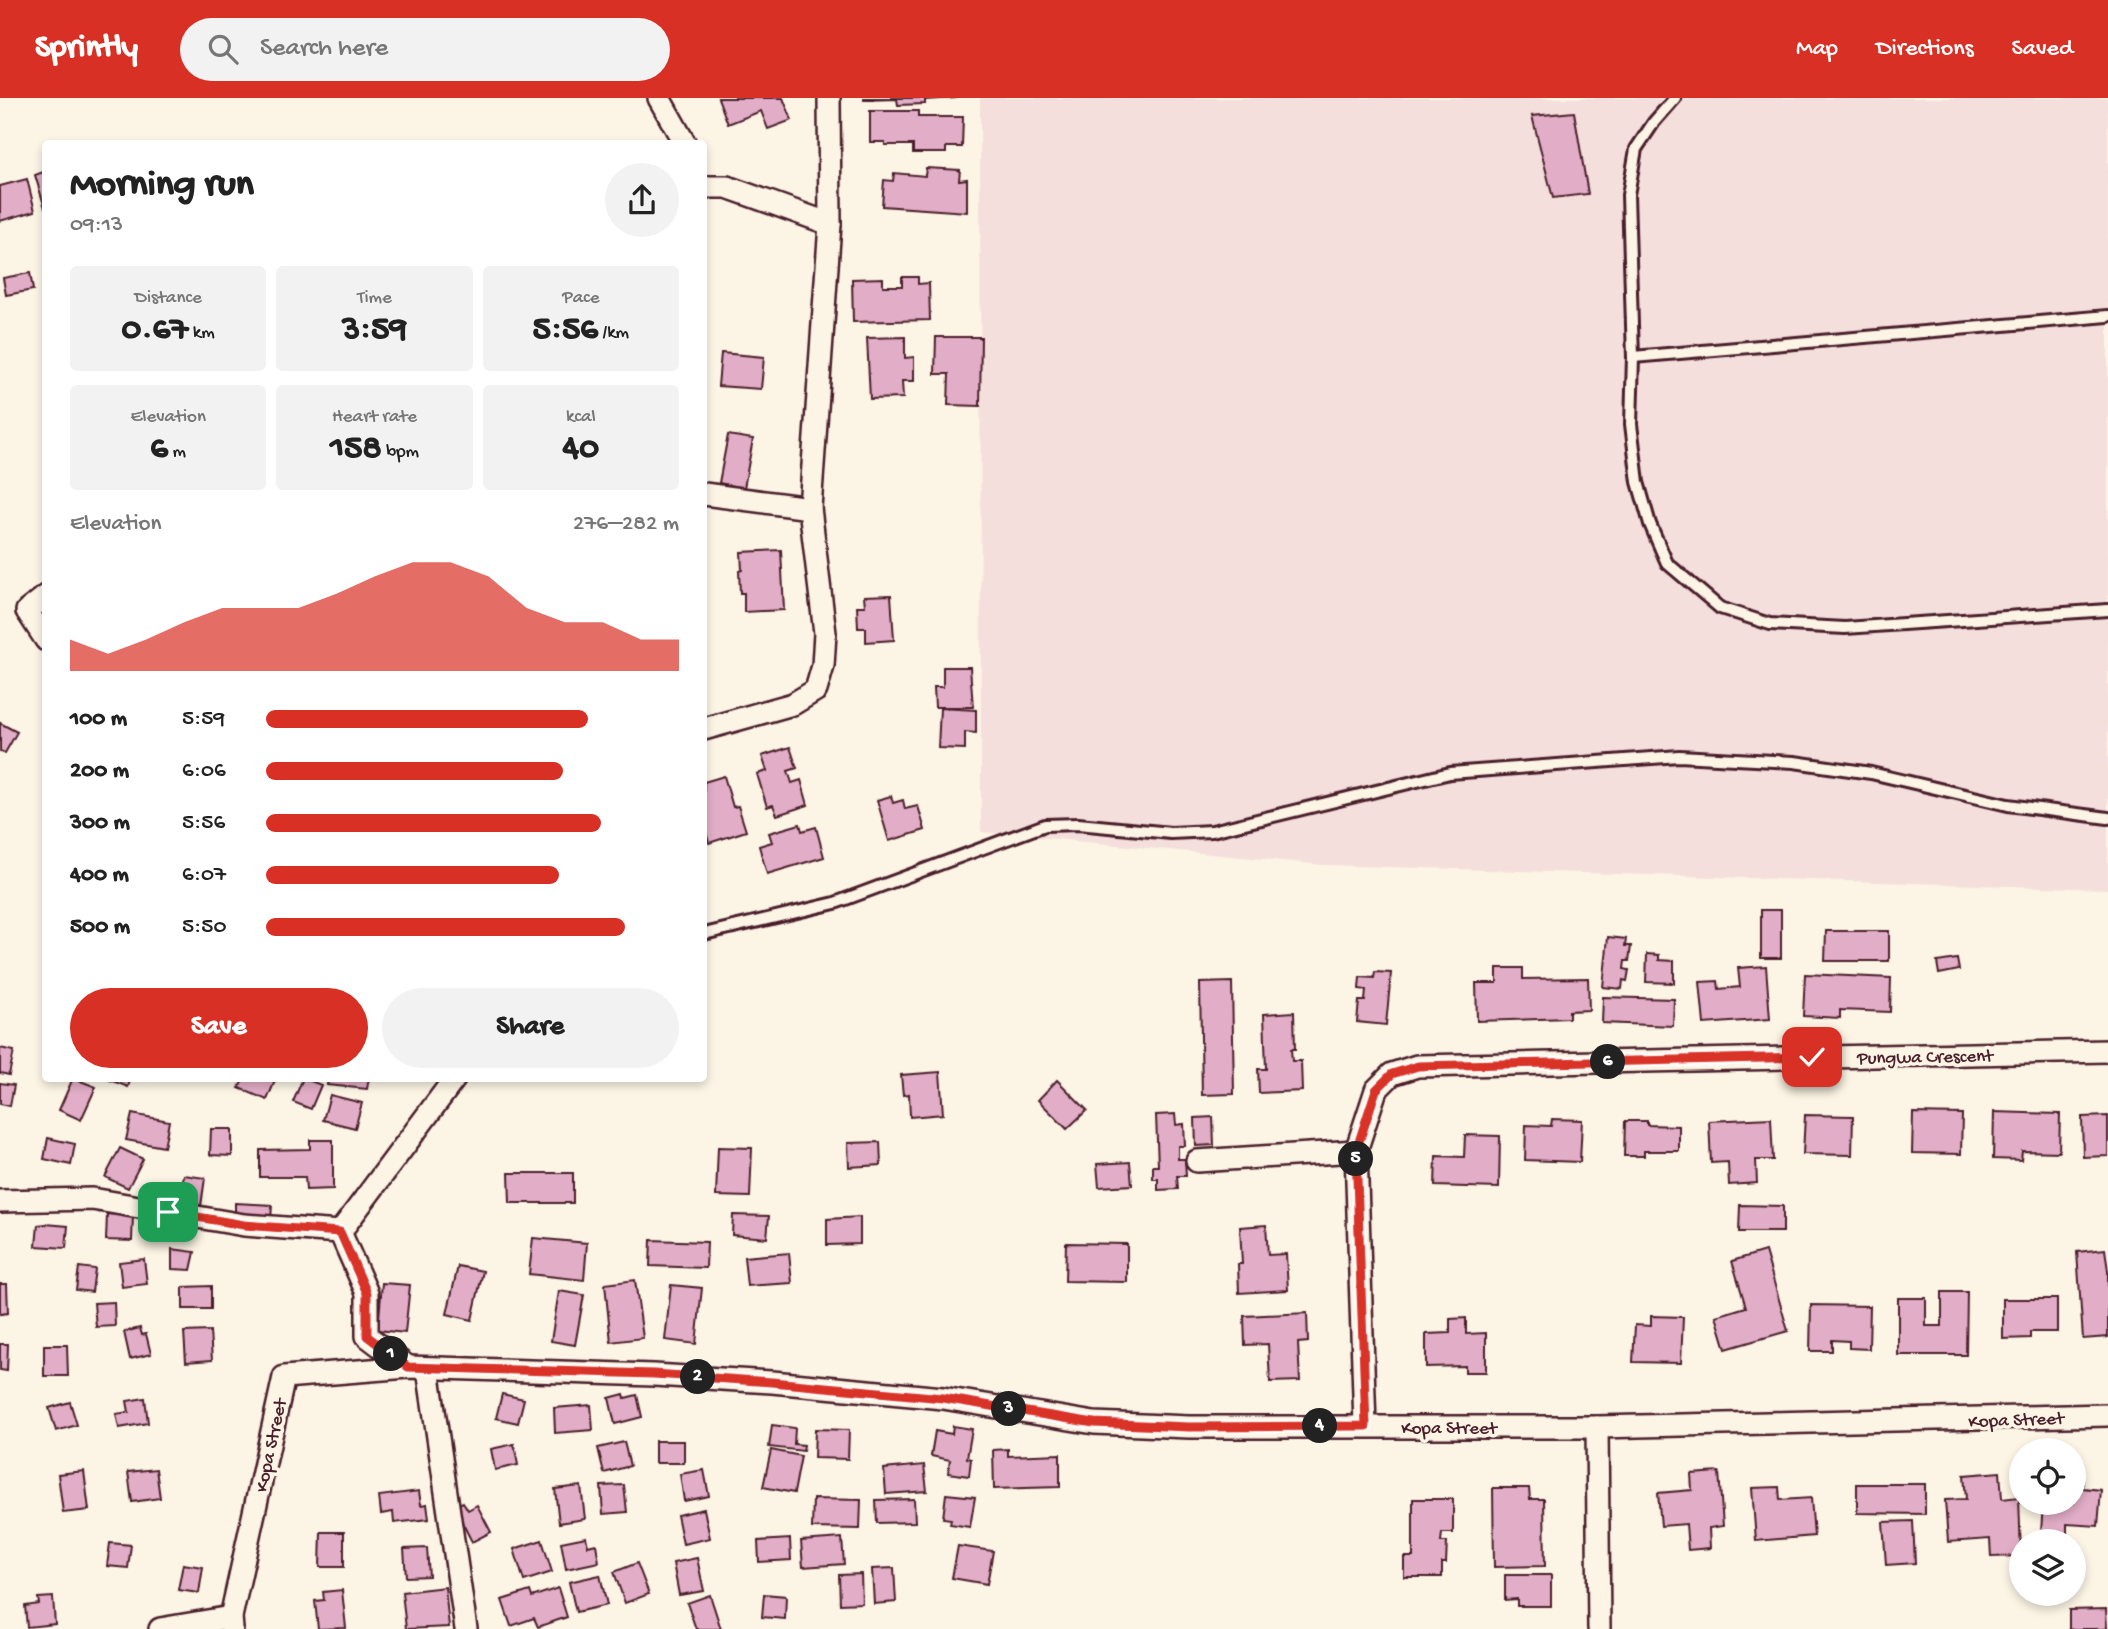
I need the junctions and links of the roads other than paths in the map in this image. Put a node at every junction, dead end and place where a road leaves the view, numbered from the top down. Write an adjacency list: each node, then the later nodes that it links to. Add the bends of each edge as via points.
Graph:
1 (659, 98): 4 (street)
2 (829, 98): 6 (street)
3 (1675, 98): 8 (lane, via 1636,149 1628,195)
4 (683, 140)
5 (707, 183): 6 (street)
6 (830, 224): 10 (street)
7 (2108, 316): 8 (lane)
8 (1633, 357): 12 (lane, via 1632,435 1650,524 1667,563 1720,608 1770,624 1845,628)
9 (707, 494): 10 (street)
10 (810, 508): 14 (street, via 825,633 816,690 793,704)
11 (42, 599): 13 (street, via 27,611)
12 (2108, 610)
13 (42, 634)
14 (707, 728)
15 (2108, 818): 16 (lane, via 2008,805 1871,773 1794,762 1679,756 1577,762 1450,773 1212,831 1045,825 835,903)
16 (707, 933)
17 (2108, 1051): 19 (street, Pungwa Crescent, via 1418,1066 1392,1074 1376,1090)
18 (452, 1082): 22 (street)
19 (1356, 1151): 20 (street); 25 (street, Pungwa Crescent)
20 (1197, 1161)
21 (0, 1201): 22 (street, via 92,1199 244,1225)
22 (340, 1232): 23 (street, via 367,1293 367,1336)
23 (418, 1368): 25 (street, Kopa Street, via 772,1382 943,1398 1094,1423); 27 (street, Kopa Street, via 284,1377); 29 (street)
24 (2108, 1415): 26 (street, Kopa Street)
25 (1366, 1426): 26 (street, Kopa Street)
26 (1597, 1427): 30 (street)
27 (232, 1623): 28 (street)
28 (160, 1629)
29 (466, 1629)
30 (1599, 1629)

